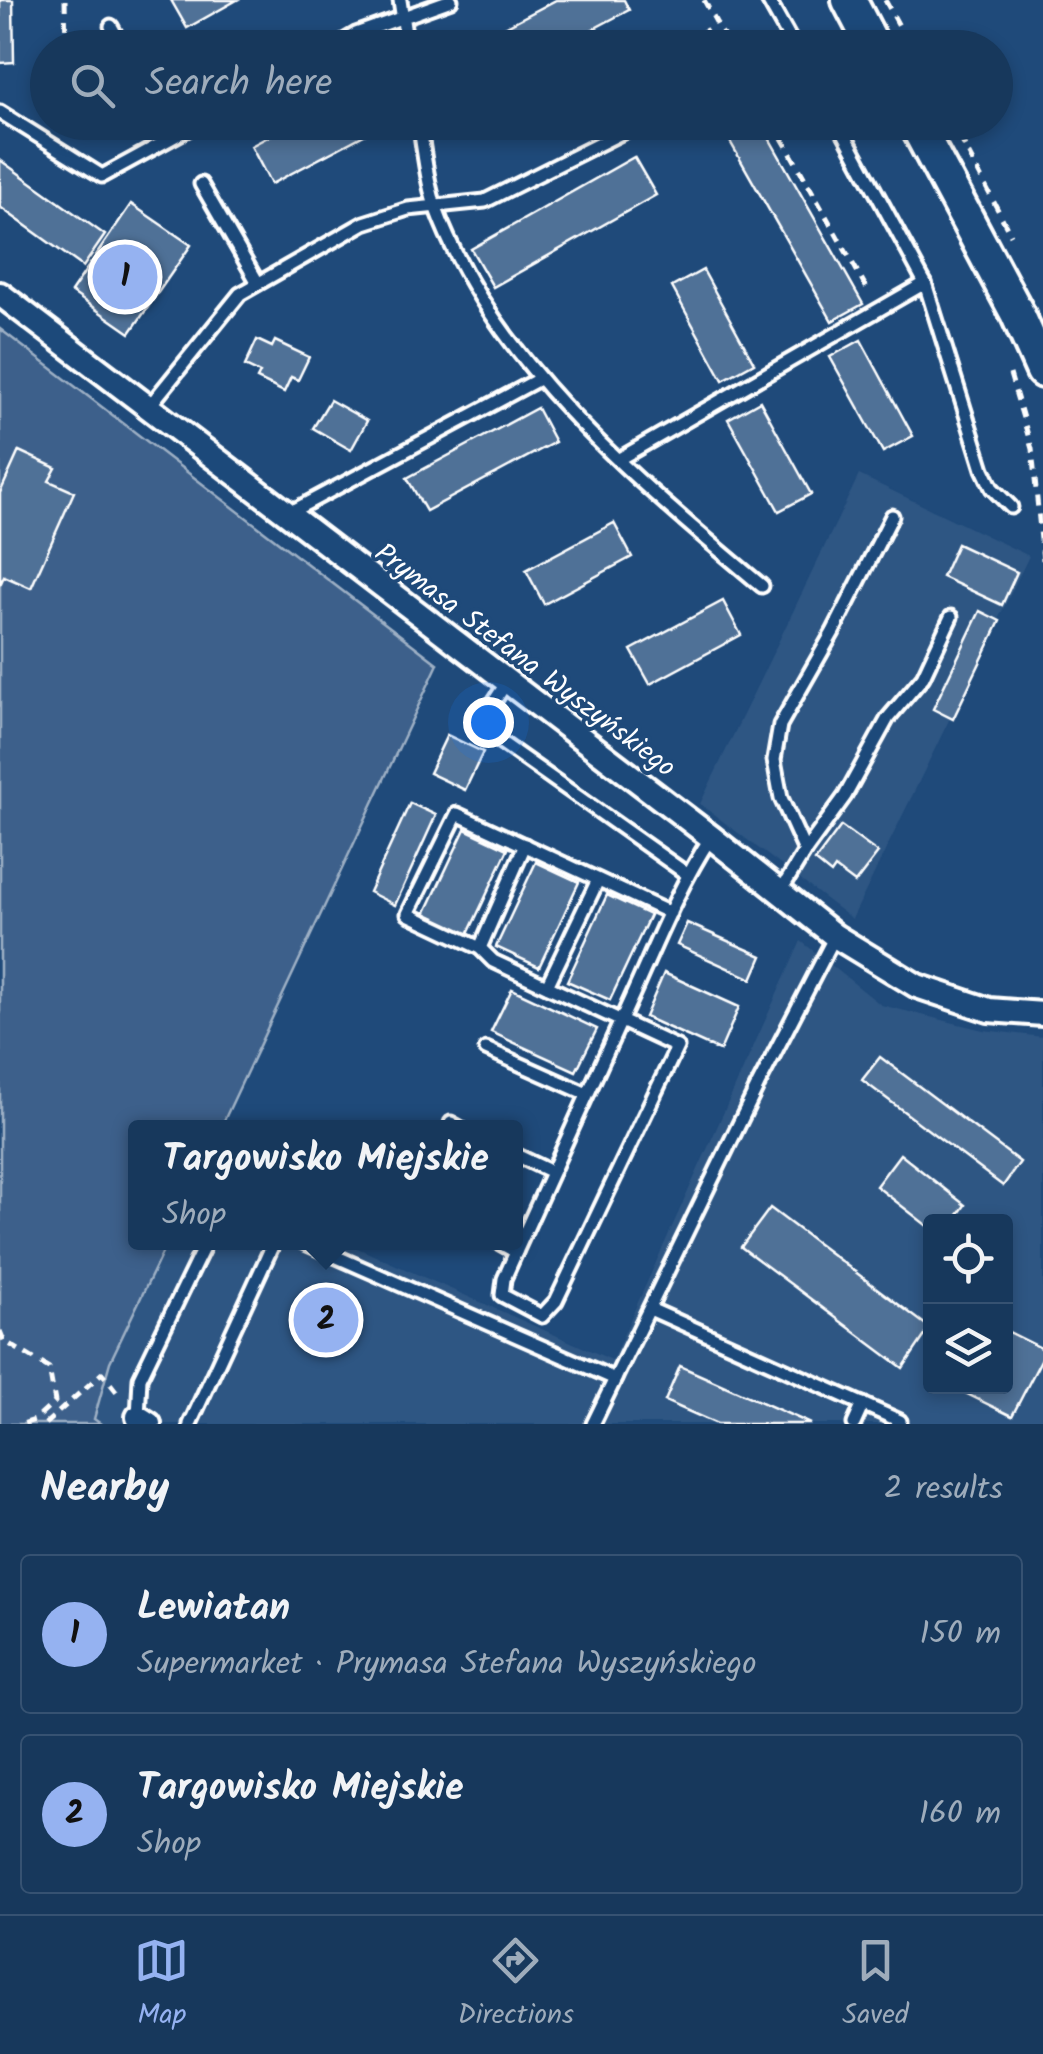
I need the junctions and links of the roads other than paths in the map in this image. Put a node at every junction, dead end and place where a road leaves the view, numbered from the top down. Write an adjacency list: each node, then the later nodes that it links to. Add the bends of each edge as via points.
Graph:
1 (400, 0): 5 (lane)
2 (451, 0): 5 (lane)
3 (768, 0): 10 (lane)
4 (849, 0): 11 (street)
5 (402, 16): 8 (lane); 9 (lane)
6 (111, 26): 7 (lane)
7 (113, 30)
8 (366, 30)
9 (405, 30)
10 (786, 30)
11 (865, 30)
12 (0, 112): 13 (lane)
13 (30, 131)
14 (45, 140): 15 (lane, via 102,176)
15 (168, 140)
16 (422, 140): 21 (lane)
17 (607, 140): 21 (lane, via 485,200)
18 (848, 140): 23 (lane)
19 (925, 140): 25 (street)
20 (201, 184): 22 (lane)
21 (435, 206): 22 (lane, via 364,223); 26 (lane, via 463,270)
22 (258, 283): 27 (lane, via 240,294)
23 (925, 283): 28 (lane); 29 (lane, via 983,469)
24 (0, 294): 27 (street, Prymasa Stefana Wyszyńskiego)
25 (1043, 371)
26 (539, 379): 28 (lane); 30 (lane)
27 (148, 409): 30 (street, Prymasa Stefana Wyszyńskiego)
28 (619, 459): 32 (lane)
29 (1011, 507)
30 (287, 514): 34 (street, Prymasa Stefana Wyszyńskiego)
31 (892, 516): 37 (lane, via 780,725 774,760 781,798)
32 (762, 586)
33 (951, 617): 37 (lane, via 922,677 888,718 846,796)
34 (507, 682): 35 (street, Prymasa Stefana Wyszyńskiego); 38 (lane, via 478,726)
35 (711, 837): 38 (lane); 40 (street, Prymasa Stefana Wyszyńskiego)
36 (525, 845): 39 (lane); 43 (lane); 43 (lane, via 457,814 408,914)
37 (805, 850): 40 (lane)
38 (687, 874): 41 (lane)
39 (598, 880): 41 (lane); 44 (lane)
40 (780, 892): 42 (street, Prymasa Stefana Wyszyńskiego)
41 (670, 913): 46 (lane)
42 (835, 936): 45 (street, Prymasa Stefana Wyszyńskiego, via 916,986 989,1010); 57 (lane)
43 (480, 948): 44 (lane)
44 (548, 986): 46 (lane)
45 (1043, 1014)
46 (620, 1021): 48 (lane); 56 (lane, via 676,1047 556,1301 542,1316 502,1296)
47 (486, 1049): 48 (lane)
48 (588, 1094): 50 (lane)
49 (523, 1158): 50 (lane)
50 (552, 1172): 51 (lane)
51 (523, 1236)
52 (202, 1250): 60 (lane, via 140,1378)
53 (270, 1250): 62 (lane)
54 (321, 1250): 58 (lane)
55 (512, 1250): 56 (lane)
56 (516, 1252)
57 (650, 1309): 58 (lane); 59 (lane)
58 (615, 1379): 63 (lane)
59 (864, 1404): 61 (lane); 64 (lane)
60 (143, 1421)
61 (900, 1421)
62 (190, 1424)
63 (592, 1424)
64 (854, 1424)

